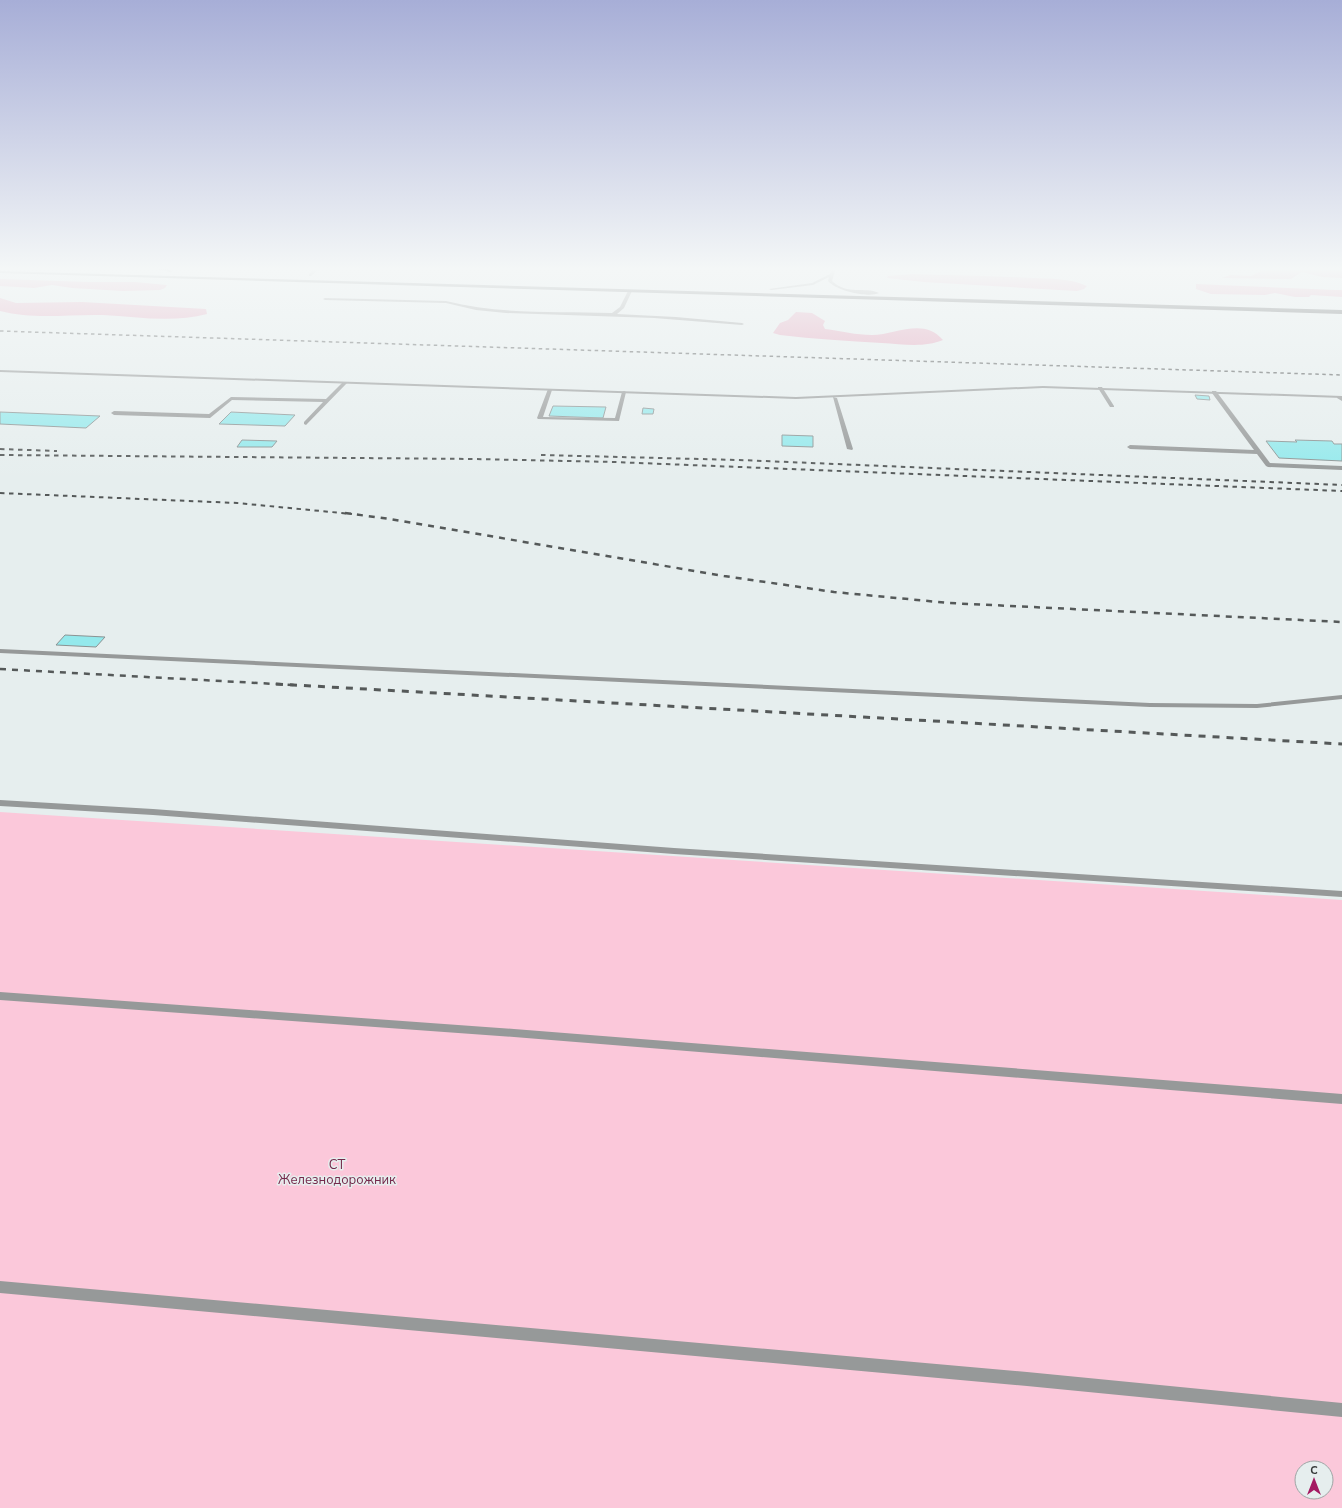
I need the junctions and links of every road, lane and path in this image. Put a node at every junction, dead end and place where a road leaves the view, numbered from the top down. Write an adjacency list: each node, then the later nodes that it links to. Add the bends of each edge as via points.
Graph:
1 (1, 371): 2 (street)
2 (345, 383): 4 (street); 9 (street)
3 (1100, 388): 6 (street); 7 (street, via 1009,387); 10 (street)
4 (550, 390): 5 (street); 5 (street, via 540,418 617,420)
5 (624, 392): 7 (street)
6 (1214, 392): 8 (street); 15 (street)
7 (835, 398): 14 (street)
8 (1341, 398)
9 (328, 401): 11 (street, via 231,398 210,416); 12 (street)
10 (1112, 406)
11 (114, 413)
12 (306, 423)
13 (1130, 447): 15 (street)
14 (850, 449)
15 (1258, 452): 16 (street, via 1268,465)
16 (1342, 468)
17 (0, 650): 18 (street, via 1150,705 1257,706)
18 (1342, 697)
19 (0, 803): 20 (street, via 674,851)
20 (1342, 894)
21 (0, 996): 22 (street, via 514,1033)
22 (1342, 1099)
23 (0, 1287): 24 (street)
24 (1342, 1410)

